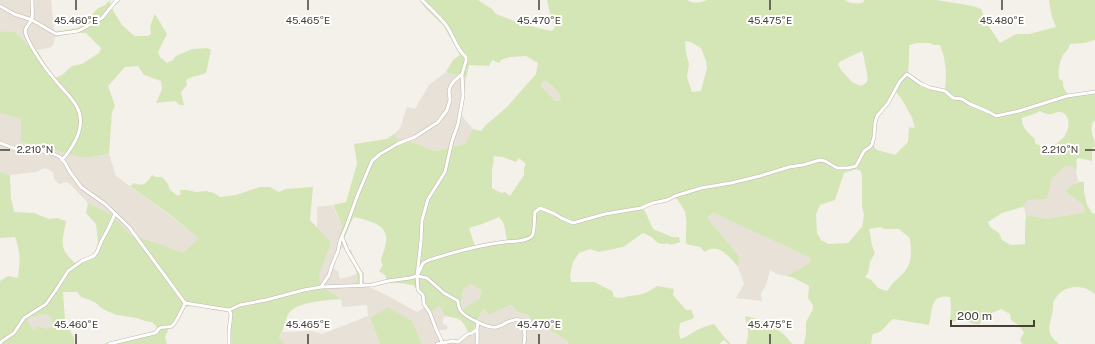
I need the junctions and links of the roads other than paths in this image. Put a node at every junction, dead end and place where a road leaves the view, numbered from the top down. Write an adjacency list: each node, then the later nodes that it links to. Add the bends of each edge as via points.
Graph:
1 (32, 0): 5 (street)
2 (118, 0): 5 (street, via 102,18 78,31 56,34)
3 (422, 0): 6 (street, via 445,24 460,52 466,57)
4 (0, 6): 5 (street)
5 (32, 20): 9 (street, via 26,26 25,33 53,79 77,107 81,118 80,130 74,145)
6 (462, 74): 11 (street, via 451,85 447,110 438,122 372,161); 12 (street, via 463,96 458,124 444,172 428,199 422,220)
7 (1095, 92): 12 (street, via 1068,96 996,116 962,99 953,98 945,91 921,84 907,74 877,116 872,144 864,151 856,166 837,168 820,160 731,184 701,188 641,208 573,223 540,208 535,212 534,234 530,238 477,247 429,260 423,263)
8 (0, 144): 9 (street, via 22,151 43,151)
9 (62, 160): 10 (street, via 81,187)
10 (115, 214): 15 (street, via 129,227); 20 (street, via 94,256 68,271 46,304 24,318 14,333)
11 (342, 236): 13 (street, via 361,274); 14 (street, via 330,275)
12 (417, 276): 13 (street); 17 (street, via 427,278 458,301 461,310); 19 (street, via 418,290 423,295 424,304)
13 (361, 286): 14 (street)
14 (321, 287): 16 (street, via 240,305)
15 (185, 303): 16 (street); 21 (street, via 171,327)
16 (229, 310): 22 (street, via 231,314)
17 (478, 322): 18 (street); 25 (street, via 495,327 512,320 520,320 525,326)
18 (476, 330): 19 (street, via 458,342); 24 (street)
19 (443, 343): 23 (street)
20 (0, 344)
21 (109, 344)
22 (228, 344)
23 (436, 344)
24 (477, 344)
25 (524, 344)

